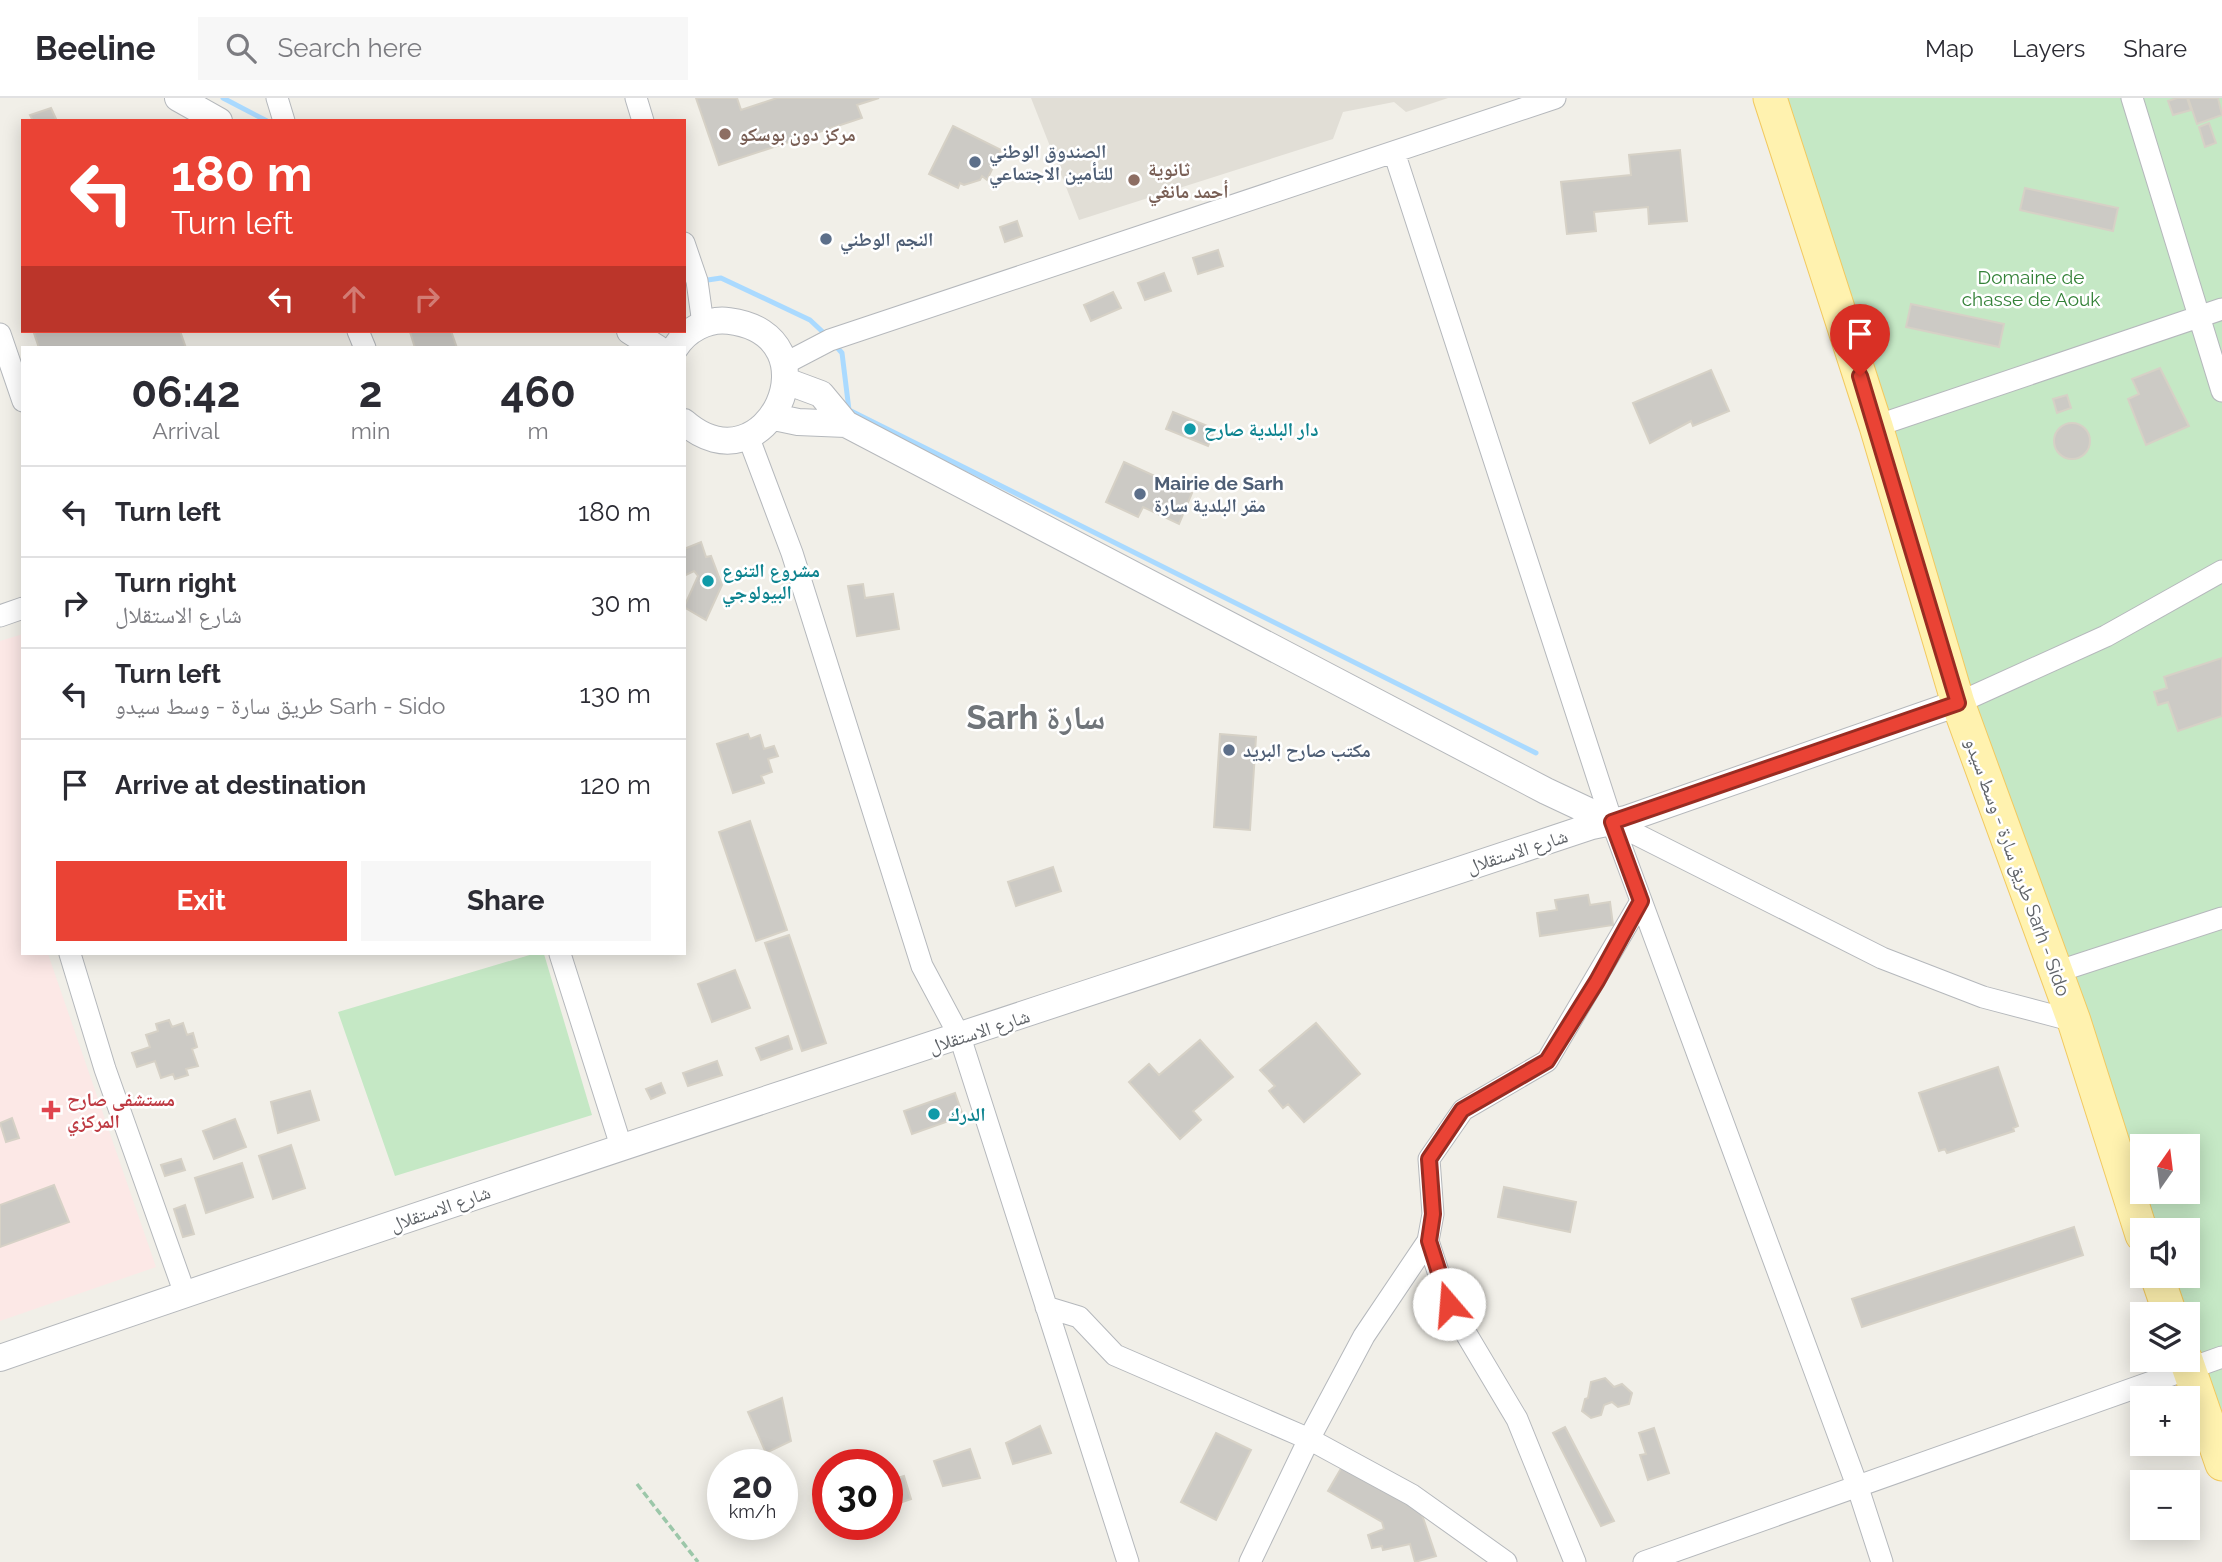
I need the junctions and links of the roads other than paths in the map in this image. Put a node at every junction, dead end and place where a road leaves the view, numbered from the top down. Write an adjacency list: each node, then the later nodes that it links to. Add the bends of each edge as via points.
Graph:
1 (178, 98): 7 (street)
2 (277, 98): 8 (street)
3 (636, 98): 9 (street)
4 (1555, 98): 10 (street)
5 (1770, 98): 25 (main road, طريق سارة - وسط سيدو Sarh - Sido)
6 (2132, 98): 13 (street)
7 (215, 119)
8 (283, 119)
9 (642, 119)
10 (1394, 152): 19 (street, via 830,340); 31 (street)
11 (686, 249): 14 (street, via 697,281)
12 (2222, 309): 13 (street)
13 (2200, 316): 20 (street); 25 (street)
14 (703, 324): 18 (street); 19 (street, via 743,323 768,339)
15 (633, 333): 17 (street)
16 (0, 334): 21 (street)
17 (654, 346)
18 (677, 346)
19 (785, 373): 22 (street, via 783,400); 24 (street, via 821,394)
20 (2222, 391)
21 (21, 395)
22 (774, 416): 24 (street); 26 (street)
23 (686, 423): 26 (street, via 711,438)
24 (846, 424): 31 (street)
25 (1876, 426): 30 (main road, طريق سارة - وسط سيدو Sarh - Sido)
26 (748, 436): 38 (street, via 792,553 922,966)
27 (2222, 572): 30 (street, via 2106,636)
28 (21, 609): 29 (street)
29 (0, 616)
30 (1958, 703): 31 (street, شارع الاستقلال); 36 (main road, طريق سارة - وسط سيدو Sarh - Sido)
31 (1612, 822): 32 (street); 37 (street, via 1882,958 1983,997); 38 (street, شارع الاستقلال)
32 (1641, 901): 41 (street, via 1547,1061 1462,1110 1429,1159 1433,1214); 51 (street)
33 (2222, 918): 36 (street)
34 (70, 955): 42 (street, via 105,1069)
35 (561, 955): 39 (street)
36 (2056, 972): 37 (main road, طريق سارة - وسط سيدو Sarh - Sido)
37 (2074, 1021): 40 (main road, طريق سارة - وسط سيدو Sarh - Sido)
38 (960, 1037): 39 (street, شارع الاستقلال); 43 (street)
39 (621, 1146): 42 (street, شارع الاستقلال)
40 (2137, 1218)
41 (1429, 1241): 49 (street, via 1364,1336); 55 (street, via 1449,1304 1517,1419)
42 (185, 1294): 45 (street, شارع الاستقلال)
43 (1046, 1307): 49 (street, via 1079,1317 1115,1355); 52 (street)
44 (2222, 1357): 46 (street)
45 (0, 1358)
46 (2200, 1362)
47 (2167, 1372): 51 (street)
48 (2191, 1372): 50 (main road)
49 (1309, 1440): 53 (street); 54 (street, via 1412,1495)
50 (2222, 1464)
51 (1858, 1488): 56 (street); 57 (street)
52 (1128, 1562)
53 (1250, 1562)
54 (1506, 1562)
55 (1575, 1562)
56 (1644, 1562)
57 (1882, 1562)

